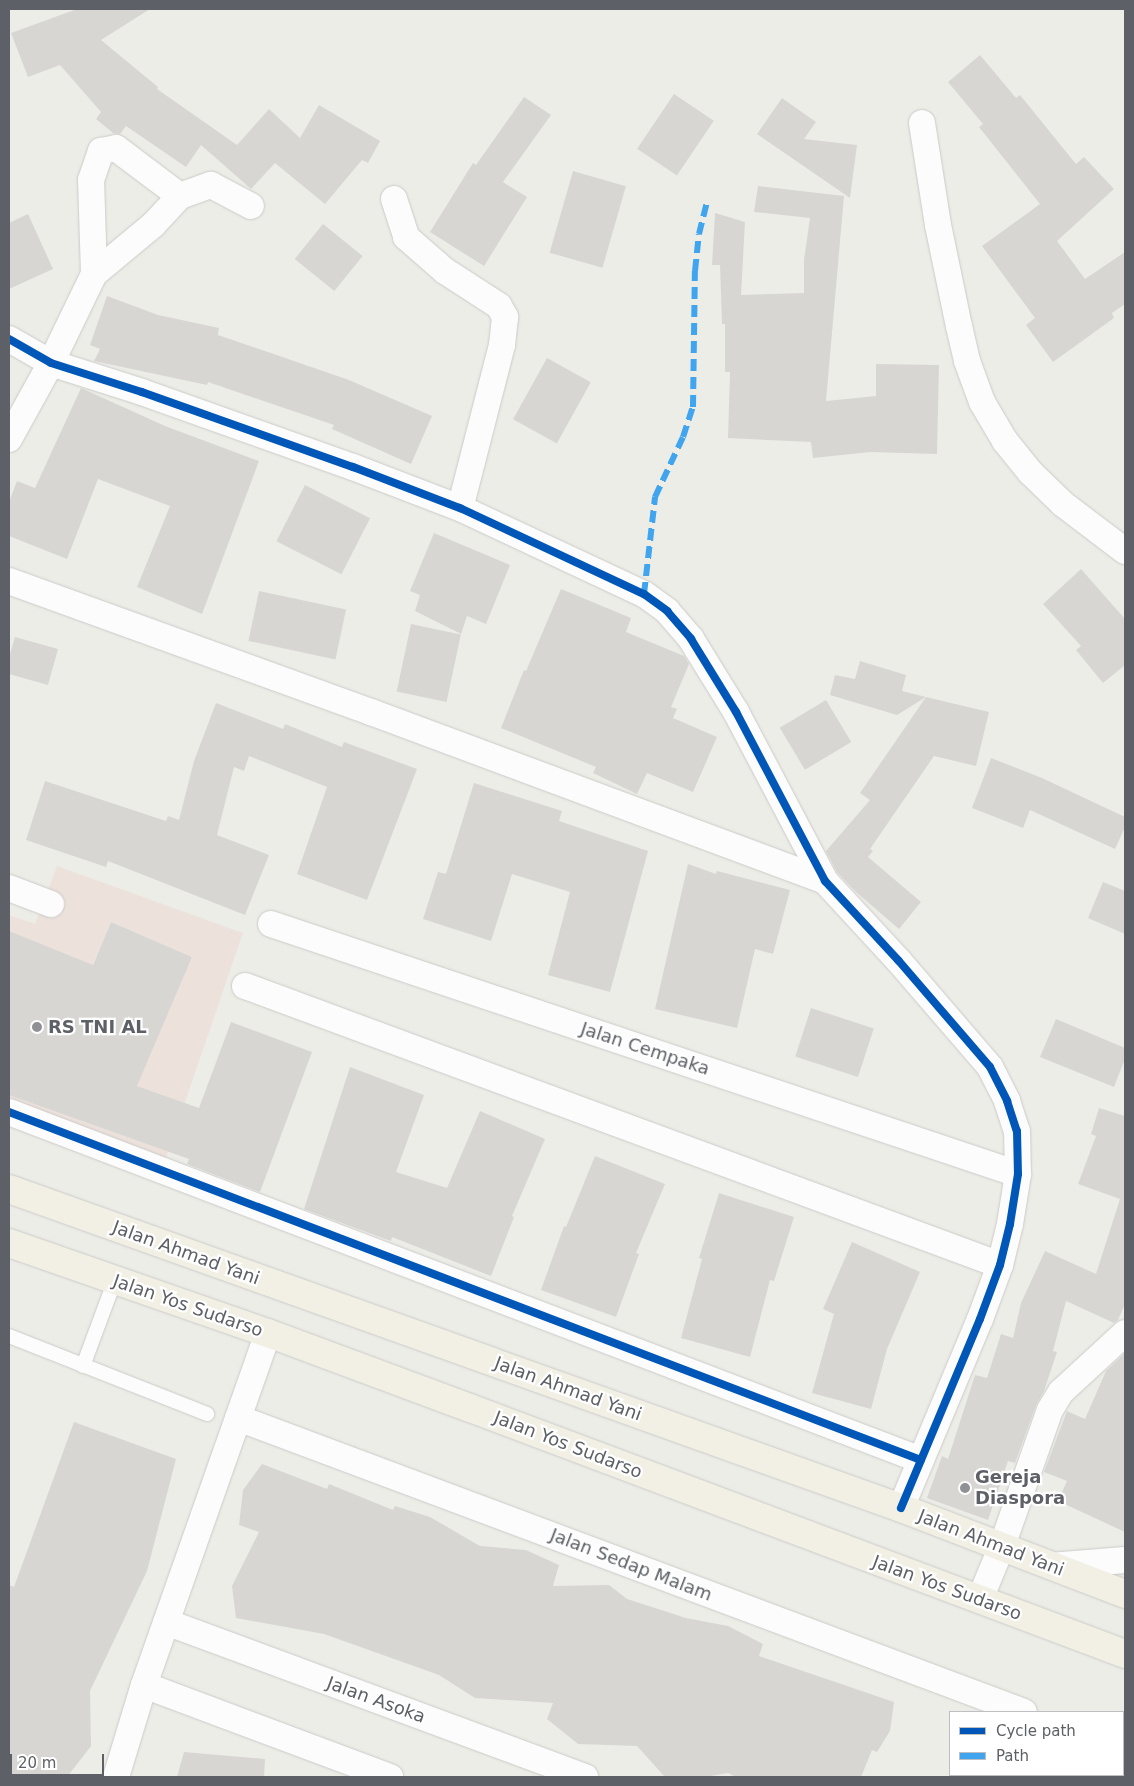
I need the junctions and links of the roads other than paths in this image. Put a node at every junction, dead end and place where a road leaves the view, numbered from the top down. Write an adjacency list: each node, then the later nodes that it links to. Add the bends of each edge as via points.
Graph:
1 (922, 123): 10 (street, via 957,317 982,402 1005,441 1030,472 1063,504)
2 (180, 196): 4 (street, via 211,185); 5 (street, via 153,225); 5 (street, via 116,148 101,151 91,180)
3 (394, 199): 9 (street, via 406,237 445,271 499,306 505,317 502,345)
4 (251, 206)
5 (94, 274): 7 (street)
6 (9, 339): 7 (street)
7 (51, 363): 8 (street); 9 (street, via 142,392)
8 (9, 439)
9 (460, 508): 12 (street, via 644,594 667,611 691,639 736,712)
10 (1125, 551)
11 (9, 581): 12 (street)
12 (825, 881): 18 (street, via 990,1067 1018,1131)
13 (9, 888): 14 (street)
14 (51, 904)
15 (271, 924): 18 (street, Jalan Cempaka)
16 (245, 986): 21 (street)
17 (9, 1112): 29 (street)
18 (1018, 1174): 21 (street)
19 (9, 1189): 30 (highway, Jalan Ahmad Yani)
20 (9, 1243): 22 (highway, Jalan Yos Sudarso)
21 (1000, 1264): 29 (street)
22 (115, 1280): 23 (highway, Jalan Yos Sudarso); 26 (lane)
23 (268, 1333): 28 (street); 35 (highway, Jalan Yos Sudarso)
24 (1125, 1333): 31 (street, via 1061,1392 1050,1410)
25 (9, 1336): 26 (lane)
26 (83, 1366): 27 (lane)
27 (208, 1414)
28 (238, 1418): 36 (street); 39 (street, Jalan Sedap Malam)
29 (921, 1460): 30 (street)
30 (901, 1508): 31 (highway, Jalan Ahmad Yani)
31 (1002, 1546): 33 (highway, Jalan Ahmad Yani); 35 (street)
32 (1125, 1560): 33 (street)
33 (1050, 1566): 34 (highway, Jalan Ahmad Yani)
34 (1125, 1594)
35 (980, 1600): 37 (highway, Jalan Yos Sudarso)
36 (166, 1622): 38 (street); 42 (street, Jalan Asoka)
37 (1125, 1654)
38 (144, 1686): 40 (street); 41 (street)
39 (1021, 1711)
40 (116, 1777)
41 (390, 1777)
42 (585, 1777)

